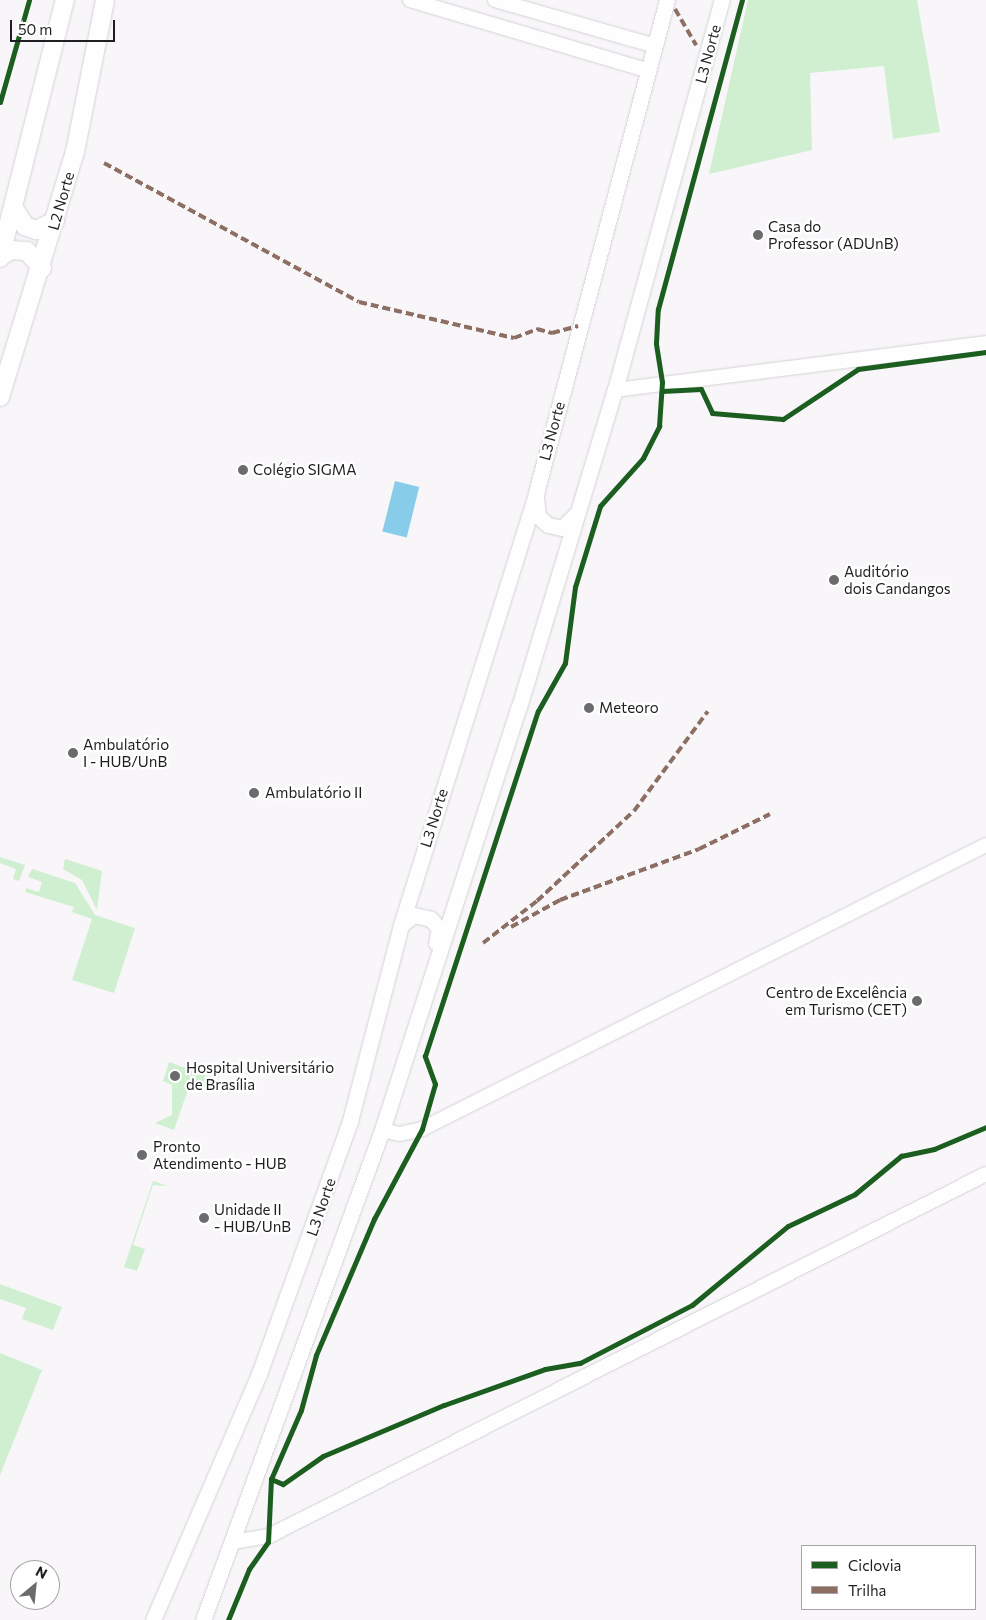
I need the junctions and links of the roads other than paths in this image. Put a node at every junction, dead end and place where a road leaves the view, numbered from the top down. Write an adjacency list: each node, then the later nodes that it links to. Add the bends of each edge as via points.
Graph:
1 (65, 0): 9 (main road)
2 (105, 0): 10 (main road, L2 Norte, via 75,152)
3 (410, 0): 8 (street)
4 (495, 0): 7 (street)
5 (667, 0): 7 (main road, L3 Norte)
6 (722, 0): 14 (main road, L3 Norte)
7 (655, 46): 8 (main road, L3 Norte)
8 (650, 71): 16 (main road, L3 Norte)
9 (15, 210): 10 (main road, via 25,226 36,230); 11 (main road)
10 (55, 221): 12 (main road, L2 Norte)
11 (0, 257): 12 (main road, via 11,250 28,251)
12 (42, 268): 15 (main road, L2 Norte)
13 (986, 343): 14 (street)
14 (615, 390): 17 (main road, L3 Norte)
15 (0, 397)
16 (536, 493): 17 (main road, via 538,516 548,526 566,527); 19 (main road, L3 Norte)
17 (579, 510): 20 (main road, L3 Norte)
18 (986, 846): 21 (street, via 422,1129 400,1134)
19 (401, 925): 20 (main road, via 414,915 436,923); 24 (main road, L3 Norte, via 362,1084 302,1260 259,1374)
20 (432, 972): 21 (main road, L3 Norte)
21 (382, 1130): 23 (main road, L3 Norte)
22 (986, 1174): 23 (street, via 269,1536)
23 (234, 1542): 25 (main road, L3 Norte)
24 (153, 1620)
25 (204, 1620)

